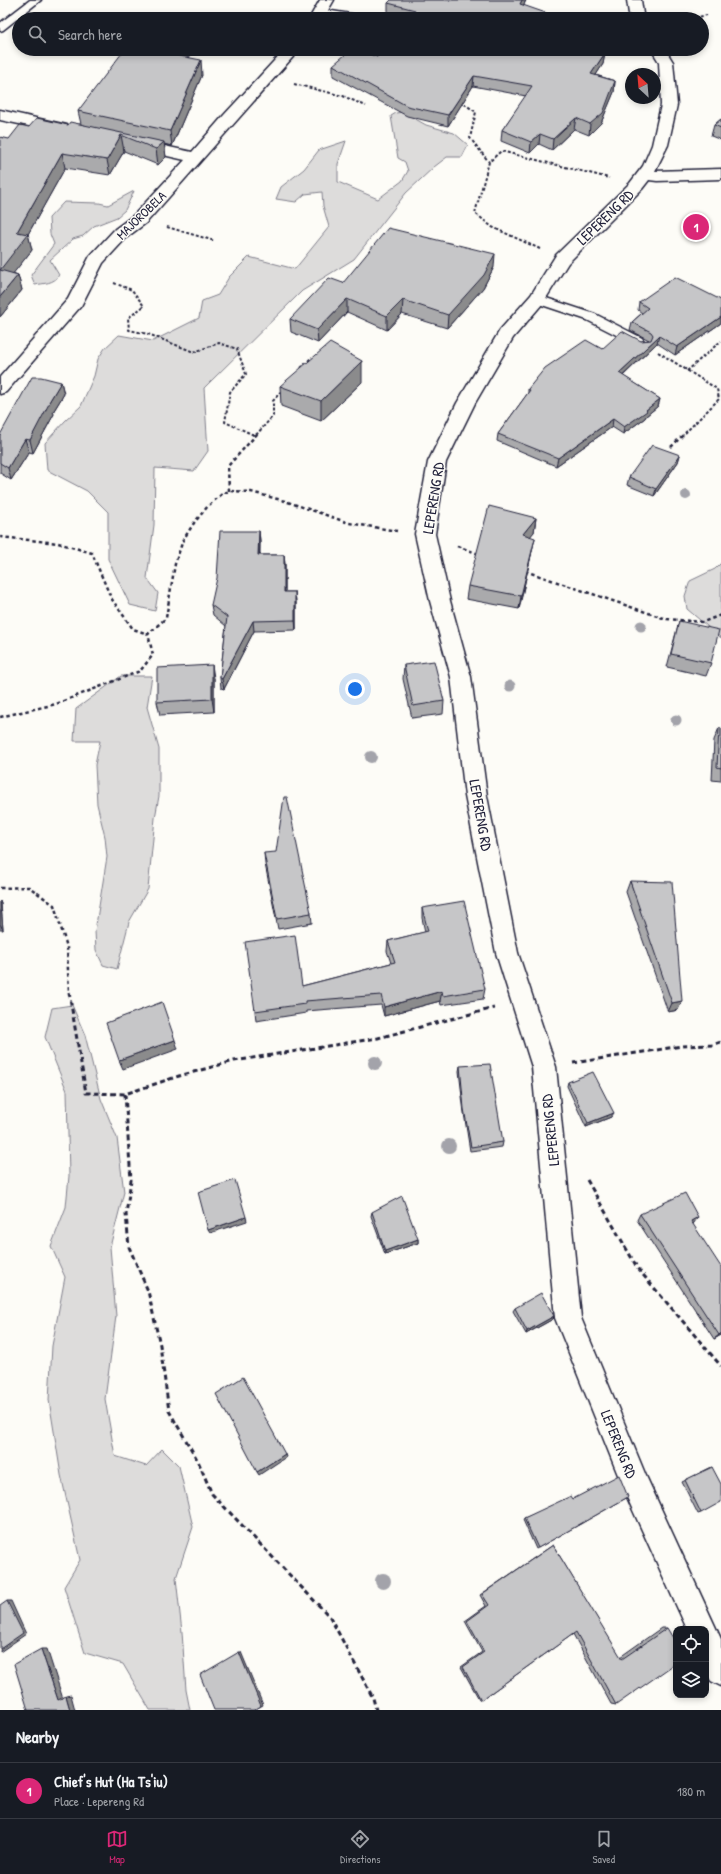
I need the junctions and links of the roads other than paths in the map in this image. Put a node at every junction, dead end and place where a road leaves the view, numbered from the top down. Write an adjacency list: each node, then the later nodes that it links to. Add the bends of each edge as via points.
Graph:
1 (36, 0): 3 (lane)
2 (634, 0): 4 (street)
3 (21, 12)
4 (636, 12)
5 (12, 19): 6 (lane)
6 (0, 28)
7 (286, 56): 12 (street, MAJOROBELA)
8 (662, 56): 14 (street, LEPERENG RD, via 666,62 669,105 660,145)
9 (0, 115): 10 (street)
10 (76, 131)
11 (121, 141): 12 (street)
12 (196, 158): 17 (street, MAJOROBELA, via 140,219 121,233 96,260 75,302)
13 (721, 174): 14 (street, via 657,176)
14 (641, 180): 15 (street, LEPERENG RD, via 562,259)
15 (537, 300): 16 (lane, via 591,317); 18 (street, LEPERENG RD, via 506,334 466,403 437,462 425,534 461,678 476,796 507,953 544,1067 568,1318 636,1485)
16 (644, 344)
17 (0, 388)
18 (701, 1626)
19 (709, 1646): 20 (street)
20 (721, 1672)

